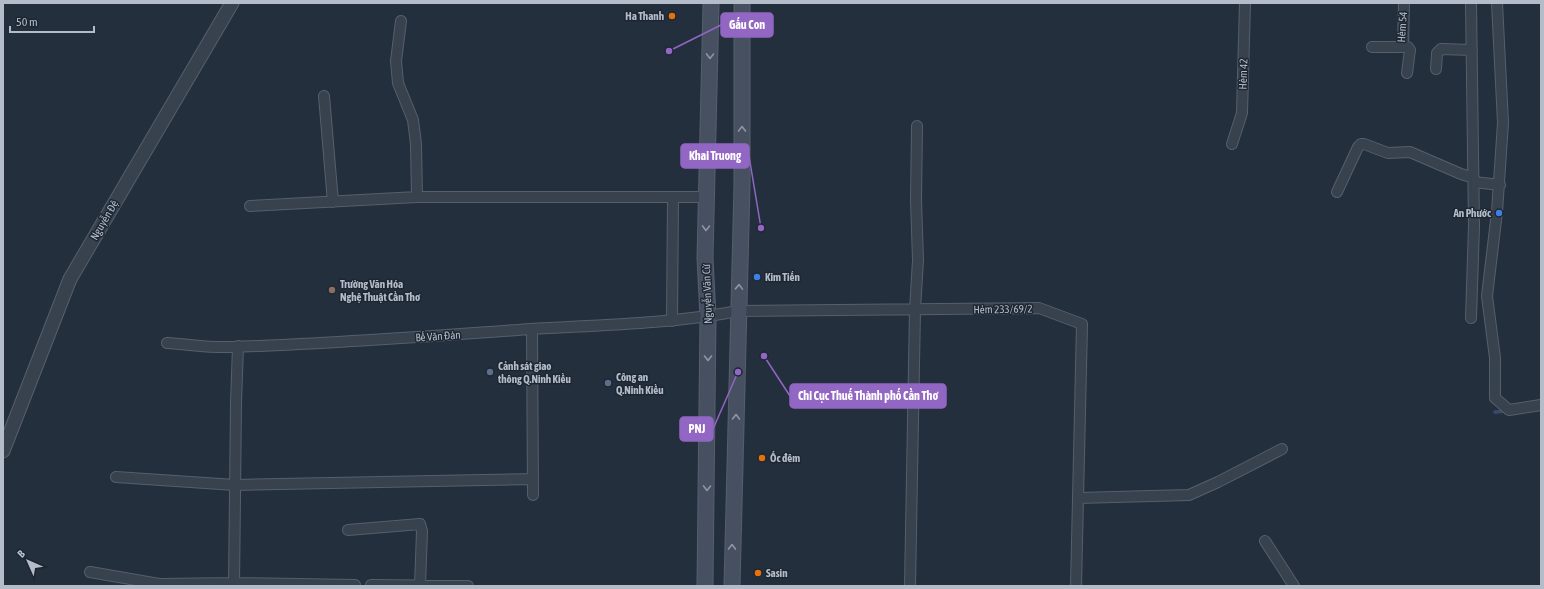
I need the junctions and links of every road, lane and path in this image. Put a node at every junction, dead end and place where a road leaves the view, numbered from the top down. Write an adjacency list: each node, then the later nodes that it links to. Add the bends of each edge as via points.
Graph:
1 (232, 3): 35 (street, Nguyễn Đệ, via 70,279)
2 (711, 3): 22 (main road, Nguyễn Văn Cừ, one-way to 22)
3 (742, 3): 26 (main road, one-way to 3, via 742,185)
4 (1245, 3): 16 (street, Hèm 42, via 1242,113)
5 (1404, 3): 10 (street, Hèm 54)
6 (1471, 3): 11 (street)
7 (1497, 3): 18 (street, via 1503,123)
8 (401, 21): 20 (street, via 396,62 398,83 413,120)
9 (1372, 47): 10 (street, Hèm 54)
10 (1403, 47): 13 (street, via 1410,50)
11 (1472, 50): 12 (street, via 1441,49 1437,53); 17 (street)
12 (1436, 69)
13 (1407, 74)
14 (324, 96): 23 (street)
15 (917, 126): 25 (street, via 918,260)
16 (1232, 144)
17 (1474, 180): 18 (street); 19 (street, via 1410,152 1388,153 1361,144); 28 (street)
18 (1500, 185): 33 (street, via 1487,296 1495,358 1495,398 1509,410)
19 (1337, 192)
20 (417, 197): 21 (street); 23 (street)
21 (673, 197): 22 (street); 29 (street)
22 (706, 197): 27 (main road, Nguyễn Văn Cừ, one-way to 27, via 705,258)
23 (332, 202): 24 (street)
24 (250, 206)
25 (915, 310): 26 (street, Hẻm 233/69/2); 40 (street, Hẻm 233/69/2, via 1039,308 1082,324); 52 (street)
26 (738, 311): 27 (street, Hẻm 233/69/2); 51 (main road, one-way to 26)
27 (708, 317): 29 (street, Bế Văn Đàn); 50 (main road, Nguyễn Văn Cừ, one-way to 50)
28 (1471, 318)
29 (672, 320): 30 (street, Bế Văn Đàn)
30 (532, 329): 32 (street, Bế Văn Đàn, via 383,340); 37 (street)
31 (167, 343): 32 (street, Bế Văn Đàn)
32 (238, 346): 38 (street)
33 (1541, 405)
34 (1282, 449): 40 (street, via 1232,476 1189,495)
35 (3, 451)
36 (116, 477): 38 (street)
37 (533, 479): 38 (street); 39 (street)
38 (235, 485): 44 (street)
39 (533, 495)
40 (1078, 498): 53 (street, Hẻm 233/69/2)
41 (348, 530): 48 (street, via 420,524)
42 (1265, 541): 54 (street)
43 (90, 572): 44 (street, via 158,584)
44 (234, 584): 46 (street)
45 (355, 584): 46 (street)
46 (313, 585)
47 (371, 585): 48 (street)
48 (420, 586): 49 (street)
49 (468, 586)
50 (706, 586)
51 (732, 586)
52 (910, 586)
53 (1076, 586)
54 (1294, 586)

